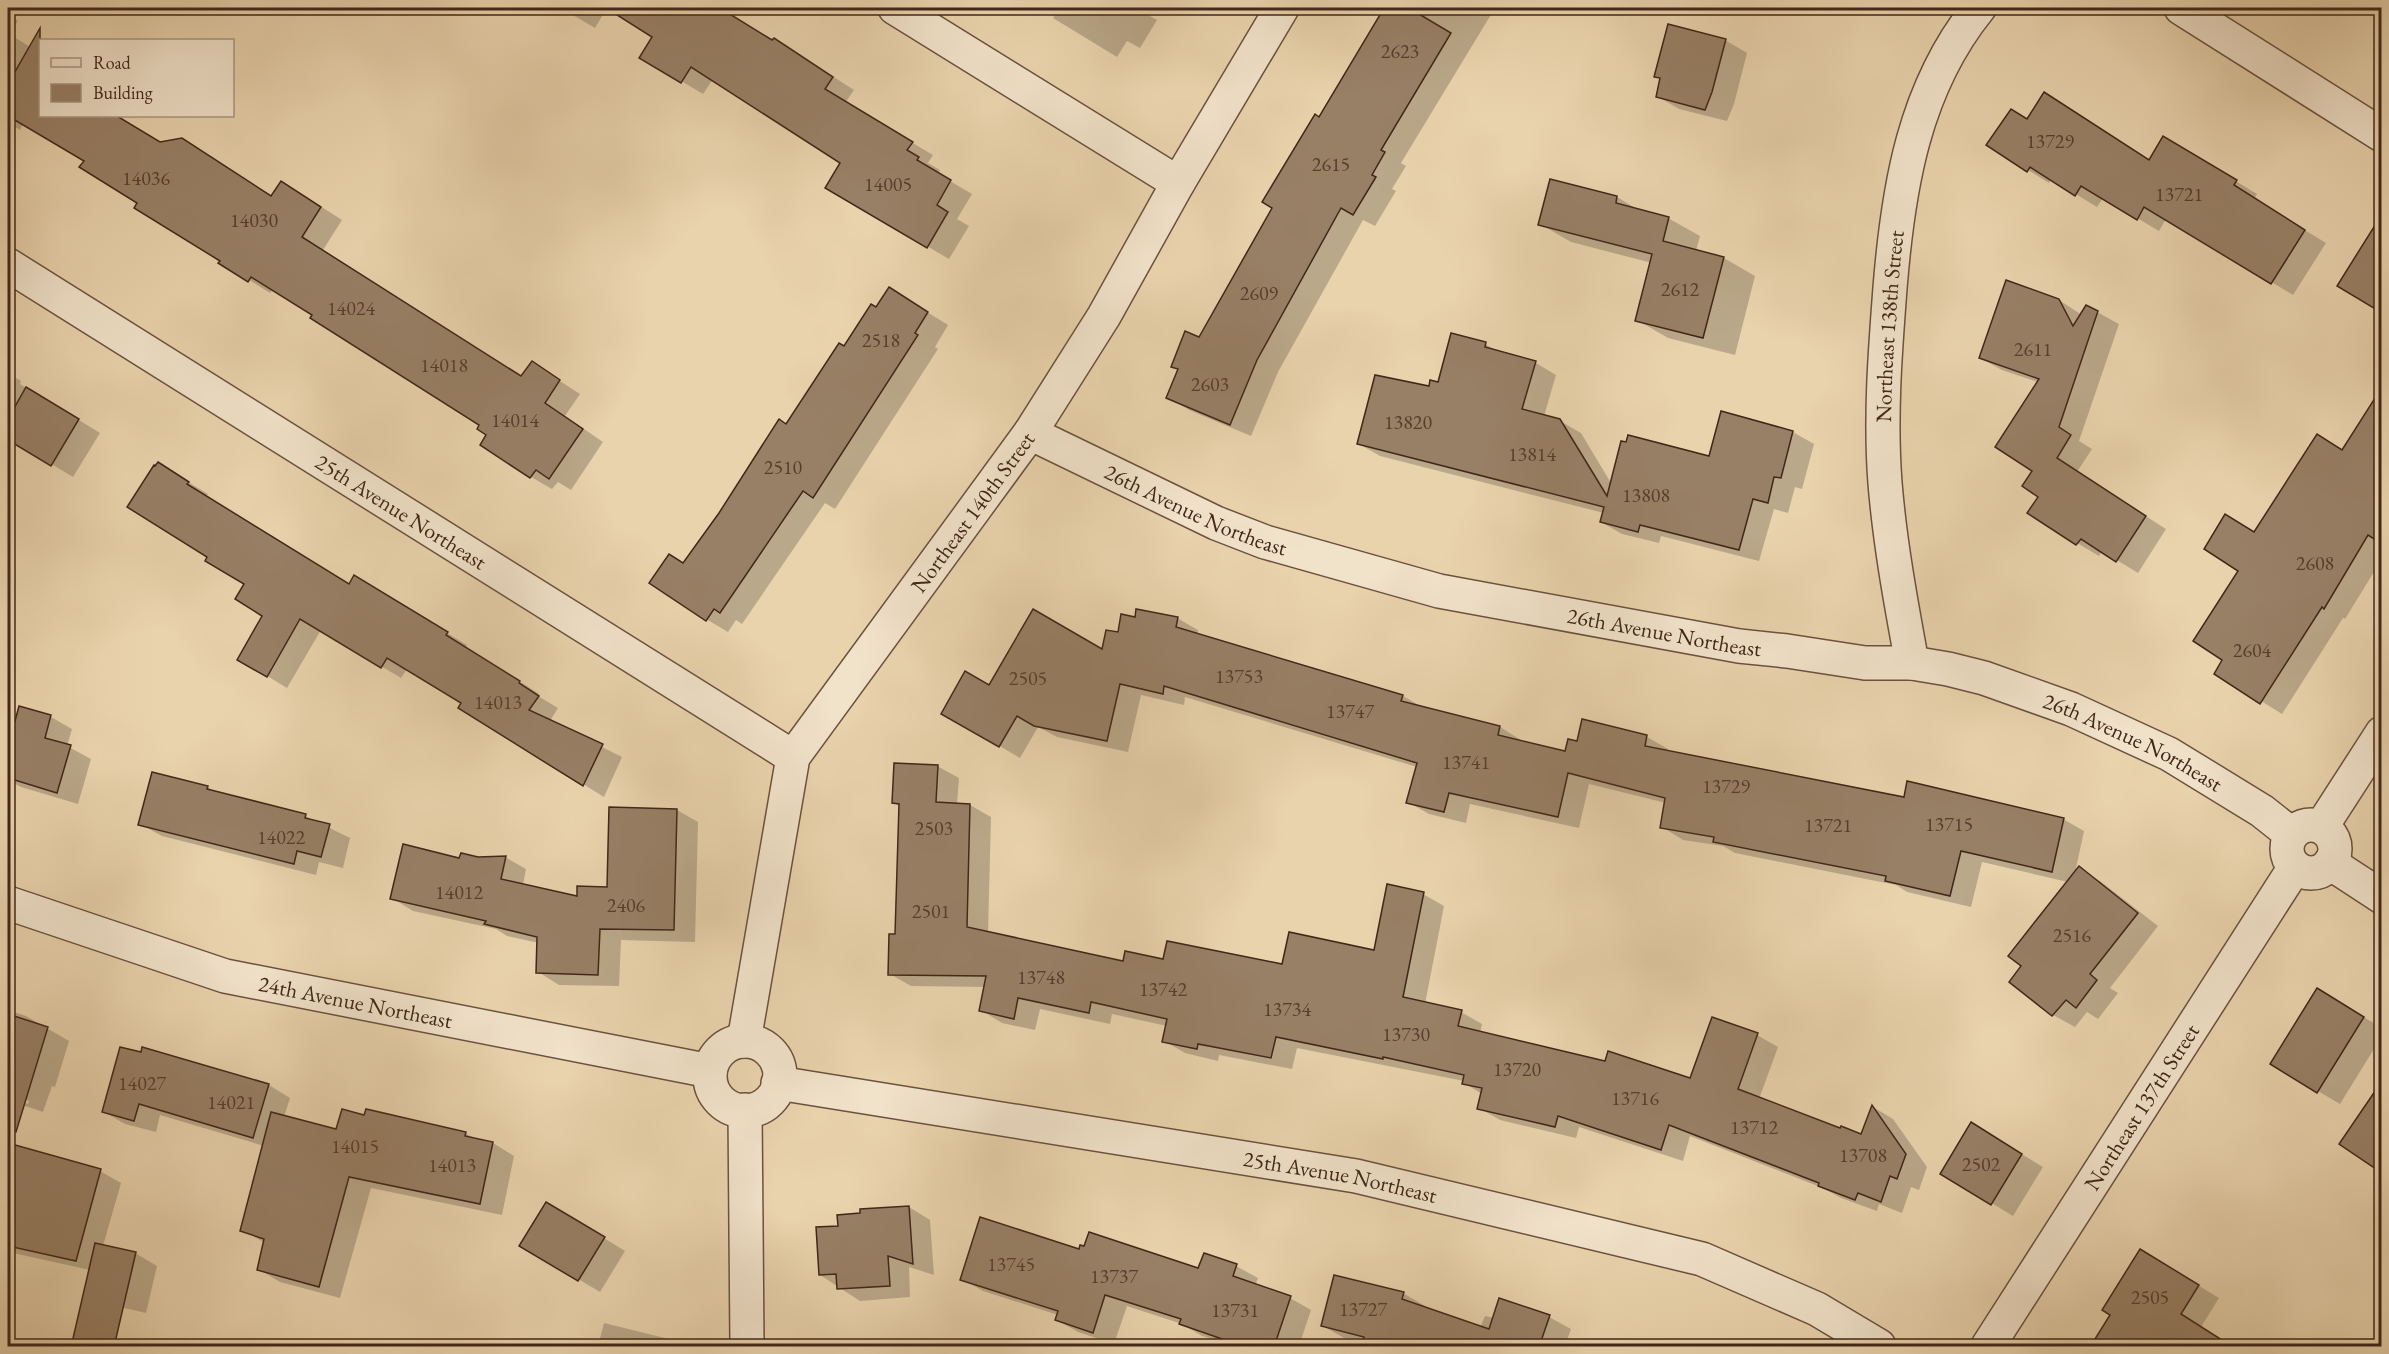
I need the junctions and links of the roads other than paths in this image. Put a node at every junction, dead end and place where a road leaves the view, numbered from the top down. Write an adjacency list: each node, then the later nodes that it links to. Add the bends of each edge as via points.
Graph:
1 (895, 8): 6 (street)
2 (1282, 8): 6 (street, Northeast 140th Street)
3 (1979, 8): 9 (street, Northeast 138th Street, via 1932,83 1899,196 1894,240 1883,394 1885,483)
4 (2181, 8): 5 (street)
5 (2382, 135)
6 (1178, 183): 8 (street, Northeast 140th Street, via 1104,316)
7 (8, 265): 11 (street, 25th Avenue Northeast)
8 (1030, 433): 9 (street, 26th Avenue Northeast, via 1240,533 1439,591 1739,646 1865,663); 11 (street, Northeast 140th Street)
9 (1912, 663): 12 (street, 26th Avenue Northeast, via 1984,678 2071,709 2169,754 2262,811)
10 (2382, 733): 12 (street)
11 (793, 757): 17 (street, Northeast 140th Street)
12 (2306, 830): 13 (street, via 2332,837 2336,853); 14 (street, via 2287,845)
13 (2330, 863): 14 (street, via 2319,872 2303,872); 15 (street)
14 (2295, 867): 23 (street, Northeast 137th Street)
15 (2382, 897)
16 (8, 903): 18 (street, 24th Avenue Northeast, via 225,976)
17 (744, 1041): 18 (street, via 723,1048); 19 (street, via 765,1048 773,1056 778,1066)
18 (710, 1071): 20 (street, via 712,1089 718,1099)
19 (778, 1083): 20 (street, via 771,1099 762,1107); 22 (street, 25th Avenue Northeast, via 1368,1179 1702,1259 1816,1309)
20 (745, 1110): 21 (street)
21 (747, 1347)
22 (1879, 1347)
23 (1988, 1347)

